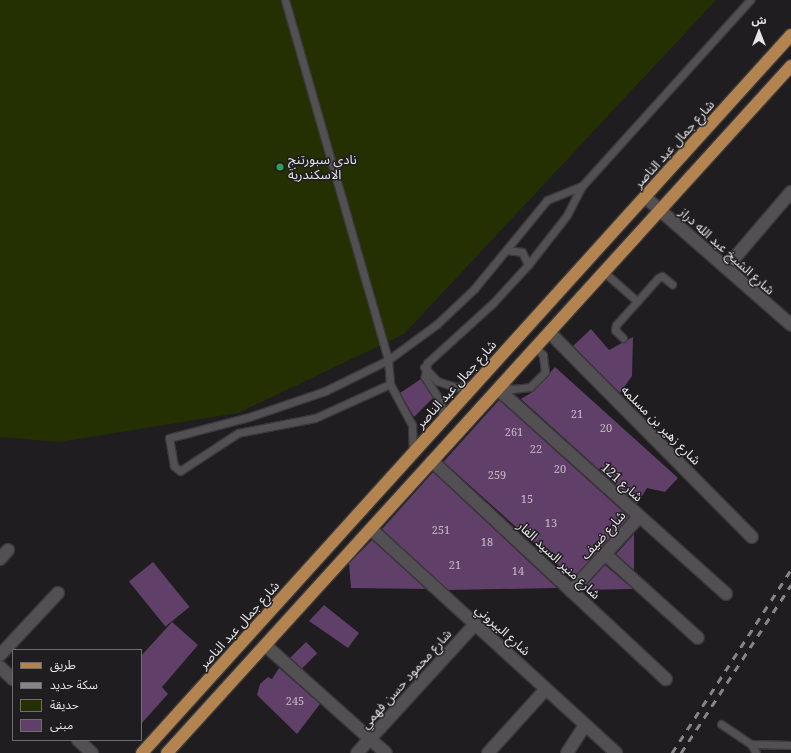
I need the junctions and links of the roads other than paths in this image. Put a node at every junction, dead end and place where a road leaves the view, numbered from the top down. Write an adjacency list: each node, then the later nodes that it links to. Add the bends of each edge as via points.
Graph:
1 (286, 0): 19 (lane)
2 (750, 0): 5 (lane)
3 (791, 35): 7 (main road, شارع جمال عبد الناصر)
4 (791, 66): 8 (main road)
5 (582, 186): 9 (lane, via 547,200); 10 (lane, via 567,215)
6 (791, 192): 11 (street)
7 (645, 197): 8 (street, شارع الشيخ عبد الله دراز); 22 (main road, شارع جمال عبد الناصر)
8 (661, 210): 11 (street, شارع الشيخ عبد الله دراز); 12 (main road)
9 (507, 250): 10 (lane, via 522,252); 19 (lane, via 474,289 437,324)
10 (528, 265): 20 (lane)
11 (726, 268): 15 (street, شارع الشيخ عبد الله دراز)
12 (605, 273): 14 (lane); 16 (main road)
13 (672, 284): 14 (lane, via 660,276)
14 (637, 301): 17 (lane, via 615,328)
15 (791, 326)
16 (550, 333): 18 (main road); 30 (street, شارع زهير بن مسلمه)
17 (623, 338)
18 (537, 349): 23 (main road); 23 (lane, via 544,359 545,372 530,387)
19 (388, 360): 21 (lane); 21 (lane, via 325,391 249,417 169,438 174,466 180,471 238,433 315,418)
20 (424, 367): 22 (lane, via 437,381 456,387); 24 (lane, via 425,376 440,402)
21 (390, 384): 26 (lane, via 396,401 412,425)
22 (474, 385): 24 (main road, شارع جمال عبد الناصر)
23 (501, 388): 25 (main road); 28 (street, شارع 121)
24 (443, 420): 25 (main road); 26 (main road, شارع جمال عبد الناصر)
25 (457, 433): 27 (main road)
26 (413, 452): 48 (main road, شارع جمال عبد الناصر)
27 (432, 461): 29 (main road); 32 (street, شارع منير السيد الفار)
28 (639, 517): 31 (street, شارع ضيف); 34 (street, شارع 121)
29 (371, 529): 35 (street, شارع البيروني); 37 (main road)
30 (752, 536)
31 (605, 554): 32 (street, شارع ضيف); 36 (street)
32 (571, 591): 39 (street, شارع منير السيد الفار)
33 (58, 592): 38 (street)
34 (726, 594)
35 (475, 624): 40 (street, شارع البيروني); 43 (street, شارع محمود حسن فهمي)
36 (698, 638)
37 (265, 645): 43 (street); 49 (main road)
38 (0, 655)
39 (666, 678)
40 (546, 689): 42 (street, شارع البيروني); 52 (street)
41 (721, 724): 45 (lane)
42 (585, 725): 53 (street); 54 (street, شارع البيروني)
43 (370, 739): 50 (street, شارع محمود حسن فهمي); 51 (street)
44 (79, 741): 47 (street)
45 (752, 744): 46 (lane); 55 (lane)
46 (791, 745)
47 (92, 753)
48 (142, 753)
49 (166, 753)
50 (357, 753)
51 (386, 753)
52 (488, 753)
53 (567, 753)
54 (616, 753)
55 (756, 753)

